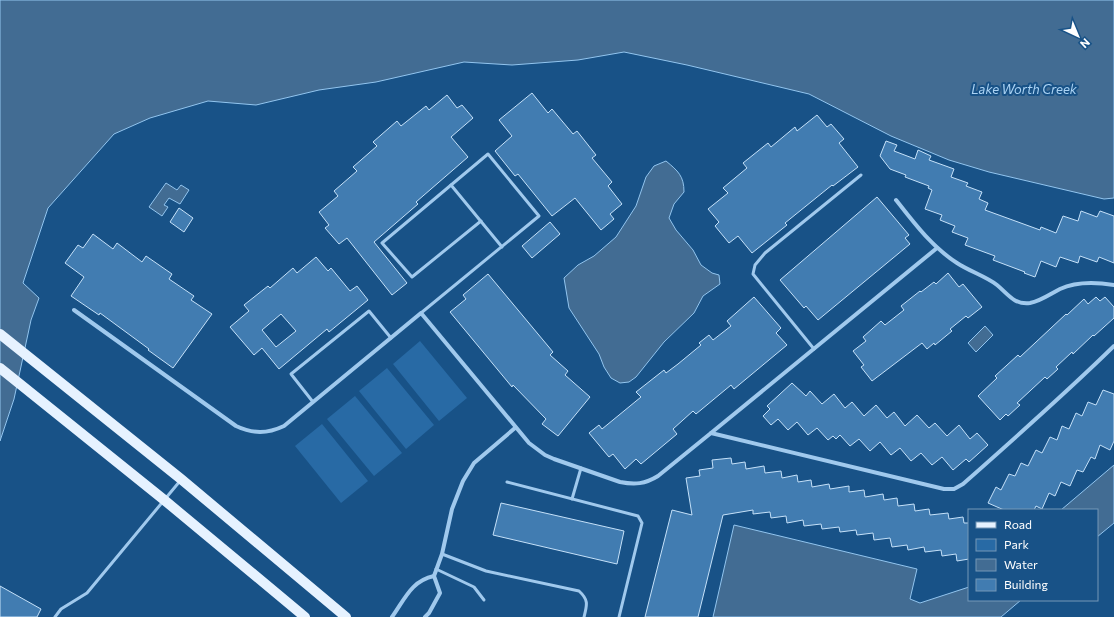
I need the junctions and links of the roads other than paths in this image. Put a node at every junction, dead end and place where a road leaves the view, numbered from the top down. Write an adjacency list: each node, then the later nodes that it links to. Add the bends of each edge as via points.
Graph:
1 (860, 175): 13 (lane, via 765,253 755,265 753,274)
2 (451, 185): 4 (lane); 4 (lane, via 382,243 412,277); 5 (lane, via 488,154 540,216)
3 (896, 200): 6 (street)
4 (481, 221): 5 (lane)
5 (502, 247): 9 (lane)
6 (937, 248): 7 (street, via 956,262 996,284 1010,298 1019,302 1039,301 1061,289 1080,283); 13 (street)
7 (1114, 285)
8 (74, 310): 15 (street, via 245,430 265,433 275,430 284,426)
9 (421, 313): 11 (street); 16 (street)
10 (0, 334): 19 (main road)
11 (391, 338): 15 (street); 15 (lane, via 369,311 292,374)
12 (1114, 346): 17 (street, via 1020,435 954,489 944,489)
13 (814, 349): 17 (street)
14 (0, 368): 21 (main road)
15 (313, 402)
16 (515, 428): 18 (street, via 529,443 545,454); 23 (street, via 482,455 468,472 452,509)
17 (711, 433): 18 (street, via 658,476 640,484 620,482)
18 (580, 468): 22 (lane)
19 (181, 479): 21 (lane); 29 (main road)
20 (507, 482): 22 (lane)
21 (163, 499): 27 (lane, via 87,593); 28 (main road)
22 (572, 499): 33 (lane, via 635,514 641,520)
23 (442, 554): 24 (street); 32 (lane, via 486,571 578,591 584,596 587,604)
24 (436, 569): 25 (street); 26 (lane, via 474,587)
25 (434, 576): 30 (street, via 424,578 415,584); 31 (street, via 440,593)
26 (484, 600)
27 (55, 617)
28 (304, 617)
29 (346, 617)
30 (392, 617)
31 (425, 617)
32 (584, 617)
33 (619, 617)

